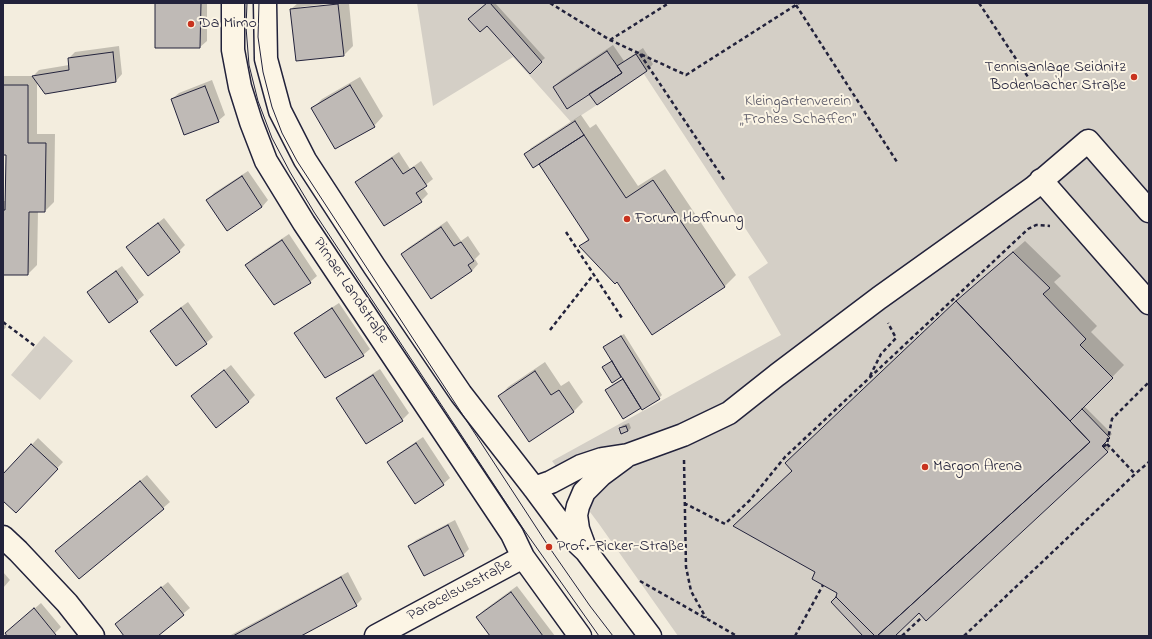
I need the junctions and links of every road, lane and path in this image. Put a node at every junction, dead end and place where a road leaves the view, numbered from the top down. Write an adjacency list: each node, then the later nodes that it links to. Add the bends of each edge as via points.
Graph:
1 (233, 3): 35 (street, Pirnaer Landstraße, via 233,50 240,87 266,161 304,223 512,534)
2 (265, 3): 31 (street, Pirnaer Landstraße, via 266,59 280,111 305,160 461,394)
3 (550, 3): 7 (path)
4 (669, 3): 7 (path)
5 (979, 3): 9 (path)
6 (797, 4): 8 (path, via 686,75); 10 (path)
7 (610, 40): 8 (path)
8 (640, 54): 12 (path)
9 (1028, 77)
10 (897, 162)
11 (1041, 180): 13 (street, via 1088,141); 17 (street); 25 (street, via 729,413)
12 (725, 181)
13 (1149, 211)
14 (1053, 228): 23 (path, via 1048,225 1036,225 1028,229)
15 (566, 232): 16 (path)
16 (594, 274): 18 (path); 21 (path)
17 (1149, 303)
18 (622, 318)
19 (3, 322): 22 (path)
20 (888, 323): 23 (path, via 896,338 881,354)
21 (550, 330)
22 (35, 346)
23 (869, 378): 32 (path, via 785,457 750,500 725,524)
24 (1149, 382): 26 (path, via 1112,419)
25 (683, 436): 28 (street); 32 (path)
26 (1107, 444): 27 (path); 30 (path)
27 (1103, 447)
28 (628, 455): 31 (street, via 602,458); 34 (street, via 601,475 584,492 576,515)
29 (1149, 462): 30 (path)
30 (1135, 474): 47 (path)
31 (534, 488): 34 (street, Pirnaer Landstraße, via 568,534)
32 (684, 503): 39 (path, via 687,573 691,591)
33 (3, 537): 40 (street, via 67,603)
34 (586, 551): 43 (street)
35 (523, 557): 41 (street, Paracelsusstraße); 42 (street, Pirnaer Landstraße)
36 (640, 581): 39 (path)
37 (823, 585): 45 (path)
38 (922, 617): 46 (path)
39 (706, 618): 44 (path)
40 (93, 636)
41 (376, 636)
42 (580, 636)
43 (650, 636)
44 (737, 636)
45 (795, 636)
46 (902, 636)
47 (964, 636)

